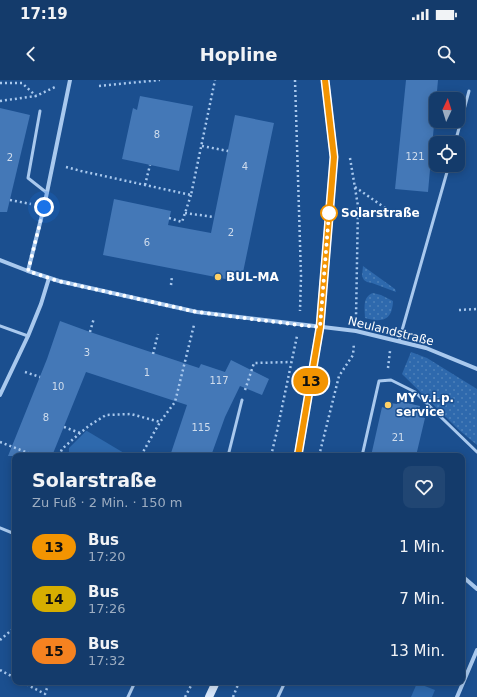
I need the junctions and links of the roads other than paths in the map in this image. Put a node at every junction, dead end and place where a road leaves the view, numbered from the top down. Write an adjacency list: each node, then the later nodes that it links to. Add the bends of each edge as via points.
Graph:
1 (70, 80): 7 (street)
2 (325, 80): 12 (main road, via 334,157)
3 (470, 91): 5 (lane)
4 (40, 111): 7 (lane, via 28,178)
5 (457, 136)
6 (447, 172): 14 (lane)
7 (47, 193): 9 (street)
8 (0, 260): 9 (street)
9 (28, 271): 10 (street)
10 (49, 278): 12 (street, via 197,312); 13 (street)
11 (0, 326): 13 (lane)
12 (320, 327): 14 (street, Neulandstraße, via 356,331); 20 (main road)
13 (28, 336): 16 (street)
14 (399, 341): 15 (street, Neulandstraße, via 426,348)
15 (477, 370)
16 (0, 395)
17 (242, 400): 19 (lane)
18 (477, 452): 21 (lane, via 415,392 386,380 378,381)
19 (229, 453)
20 (299, 453)
21 (363, 453)
22 (0, 528): 23 (lane)
23 (12, 533)
24 (465, 579): 25 (street)
25 (477, 589)
26 (477, 650): 27 (street)
27 (465, 678)
28 (134, 685): 32 (lane)
29 (215, 685): 33 (main road)
30 (284, 685): 34 (lane)
31 (462, 685): 35 (street)
32 (128, 697)
33 (209, 697)
34 (278, 697)
35 (457, 697)

